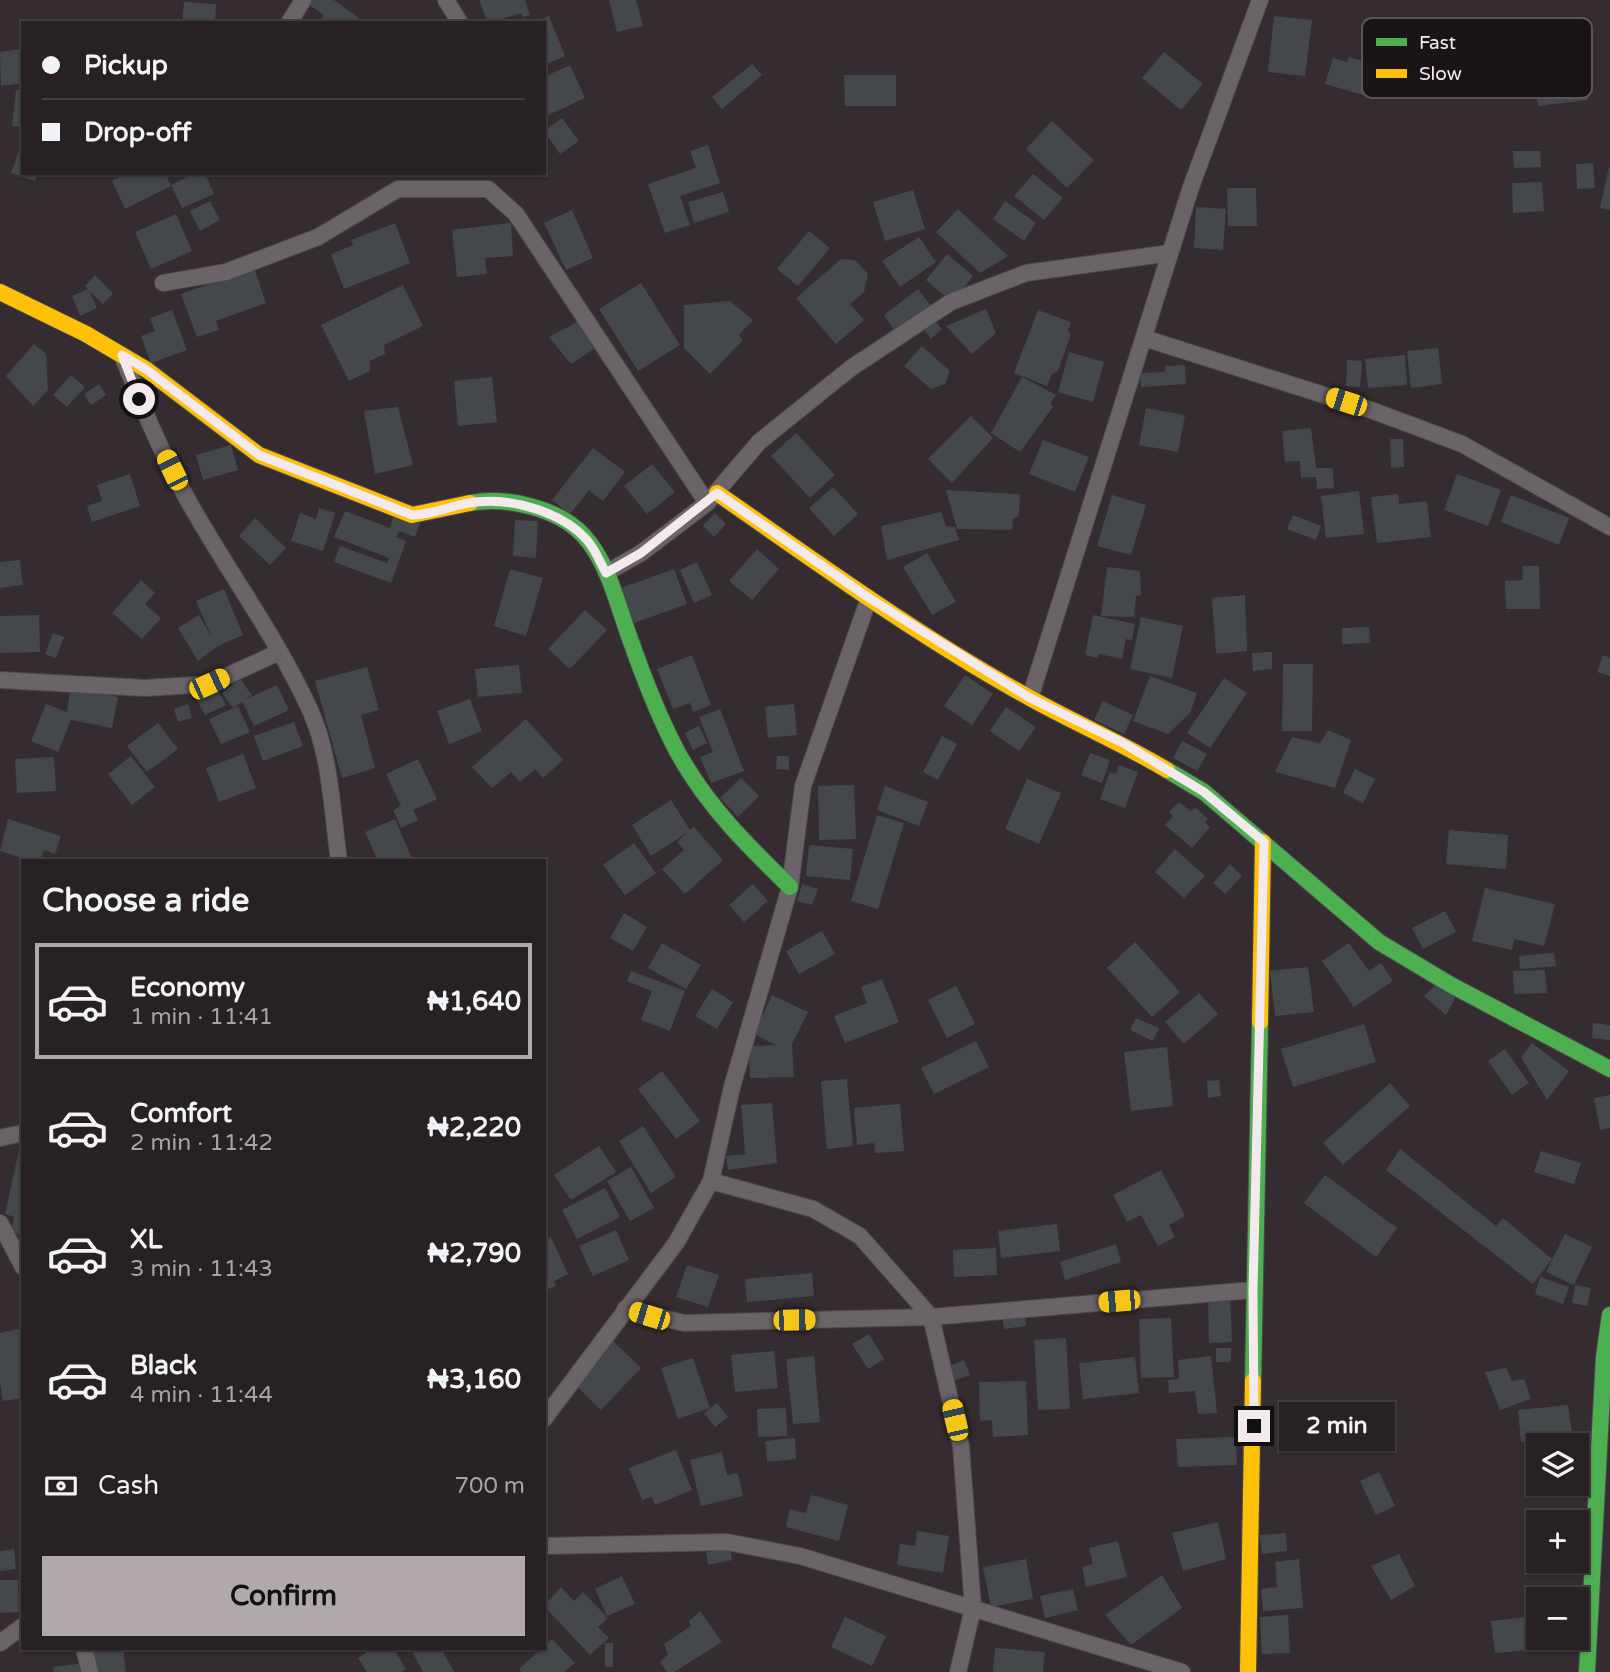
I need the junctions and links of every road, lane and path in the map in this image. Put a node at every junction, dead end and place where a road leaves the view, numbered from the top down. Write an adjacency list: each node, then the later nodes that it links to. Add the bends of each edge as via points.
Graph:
1 (303, 0): 4 (street)
2 (446, 0): 5 (street)
3 (1260, 0): 6 (street)
4 (290, 21)
5 (459, 21)
6 (1170, 253): 9 (street); 11 (street, via 1026,273 951,302 851,368 759,442)
7 (163, 284): 11 (street, via 226,272 318,237 398,189 488,189 516,214)
8 (0, 292): 10 (street)
9 (1144, 338): 12 (street, via 1462,444); 17 (street)
10 (122, 355): 13 (street, via 259,455 412,515 476,502 519,504 565,521 587,540); 15 (street, via 184,495)
11 (712, 498): 13 (street, via 641,553); 14 (street)
12 (1610, 527)
13 (606, 573): 20 (street, via 655,711 686,769 730,830)
14 (869, 598): 17 (street); 20 (street, via 803,786)
15 (279, 652): 16 (street, via 209,684 145,688); 19 (street, via 311,711 322,744)
16 (0, 680)
17 (1030, 698): 18 (street, via 1123,743 1204,792)
18 (1264, 842): 21 (street, via 1379,942); 27 (street)
19 (339, 859)
20 (790, 887): 24 (street, via 732,1087)
21 (1610, 1069)
22 (21, 1133): 23 (street)
23 (0, 1138)
24 (711, 1181): 28 (street, via 676,1243); 30 (street, via 813,1209 860,1236)
25 (0, 1223): 26 (street)
26 (21, 1264)
27 (1253, 1290): 30 (street); 42 (street)
28 (625, 1309): 30 (street, via 684,1323); 32 (street)
29 (1610, 1315): 31 (street)
30 (931, 1317): 34 (street, via 961,1446)
31 (1607, 1358): 43 (street)
32 (546, 1416)
33 (546, 1546): 34 (street, via 727,1542 800,1556)
34 (972, 1608): 38 (street); 40 (street)
35 (21, 1627): 36 (street)
36 (0, 1643)
37 (84, 1650): 39 (street)
38 (1154, 1668): 41 (street)
39 (90, 1672)
40 (958, 1672)
41 (1182, 1672)
42 (1248, 1672)
43 (1587, 1672)

